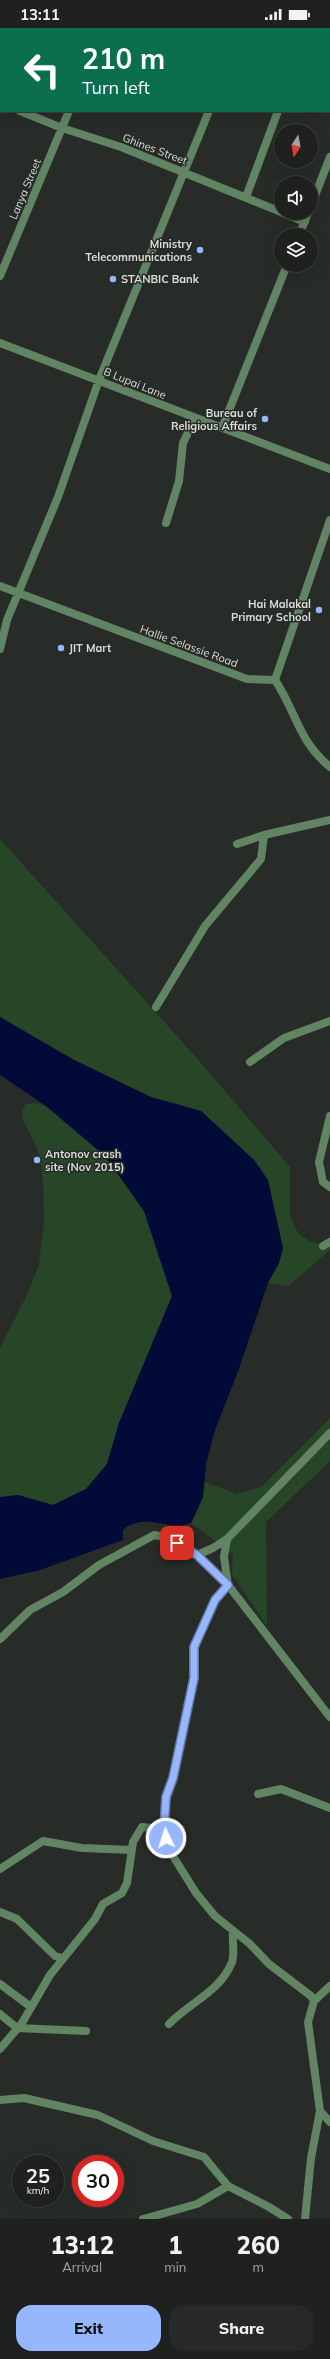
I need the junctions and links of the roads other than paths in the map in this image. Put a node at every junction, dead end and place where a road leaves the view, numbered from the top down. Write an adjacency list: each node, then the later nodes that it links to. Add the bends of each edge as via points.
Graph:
1 (22, 112): 5 (street, Ghines Street)
2 (68, 112): 5 (street, Lanya Street)
3 (209, 112): 7 (street)
4 (278, 112): 9 (street)
5 (62, 128): 7 (street, Ghines Street, via 122,147); 15 (street, Lanya Street)
6 (330, 157): 8 (street)
7 (185, 172): 9 (street, Ghines Street); 17 (street)
8 (318, 188)
9 (246, 197): 10 (street, Ghines Street)
10 (274, 209)
11 (300, 220): 12 (street, Ghines Street)
12 (305, 222): 13 (street)
13 (303, 228)
14 (284, 272): 19 (street)
15 (0, 276)
16 (0, 343): 17 (street, B Lupai Lane)
17 (99, 380): 18 (street, B Lupai Lane); 24 (street, via 58,497)
18 (195, 418): 19 (street, B Lupai Lane); 22 (street, via 183,443 179,481)
19 (222, 428): 20 (street, B Lupai Lane)
20 (330, 469)
21 (330, 520): 26 (street)
22 (166, 523)
23 (0, 586): 24 (street, Hallie Selassie Road)
24 (19, 594): 25 (street, via 7,620); 26 (street, Hallie Selassie Road, via 247,679)
25 (0, 649)
26 (275, 680): 27 (street, via 288,699 301,735)
27 (330, 767)
28 (330, 820): 29 (street)
29 (264, 835): 30 (street); 31 (street, via 261,859 206,926)
30 (237, 844)
31 (156, 1007)
32 (330, 1020): 33 (street, via 284,1038)
33 (250, 1062)
34 (330, 1116): 35 (street, via 319,1162 323,1182)
35 (330, 1187)
36 (330, 1432): 37 (street)
37 (226, 1539): 38 (street); 39 (street, via 225,1568)
38 (197, 1555): 39 (street); 40 (street, via 170,1538 159,1535 150,1537 99,1565 63,1592 30,1610)
39 (228, 1585): 41 (street); 44 (street, via 215,1600 194,1647 194,1678 173,1778 166,1797)
40 (0, 1639)
41 (330, 1717)
42 (258, 1794): 43 (street, via 281,1789)
43 (330, 1808)
44 (164, 1829): 45 (street, via 142,1827 133,1842); 48 (street, via 168,1848 196,1893 215,1916)
45 (132, 1850): 46 (street, via 82,1848 43,1841); 49 (street, via 127,1883 122,1893 103,1904 95,1919)
46 (0, 1869)
47 (0, 1912): 49 (street, via 17,1919 54,1956)
48 (232, 1931): 52 (street, via 308,1993); 55 (street, via 232,1961 214,1988 180,2012)
49 (62, 1958): 53 (street)
50 (0, 1984): 53 (street)
51 (330, 1986): 52 (street)
52 (314, 2001): 60 (street, via 308,2022)
53 (31, 2007): 56 (street)
54 (0, 2014): 56 (street)
55 (169, 2024)
56 (17, 2028): 57 (street); 58 (street)
57 (86, 2031)
58 (0, 2049)
59 (0, 2100): 62 (street, via 24,2098 98,2115 153,2142 204,2157)
60 (320, 2111): 61 (street); 65 (street, via 311,2158)
61 (330, 2122)
62 (228, 2186): 63 (street, via 196,2204); 64 (street, via 269,2206)
63 (143, 2219)
64 (288, 2219)
65 (304, 2219)

